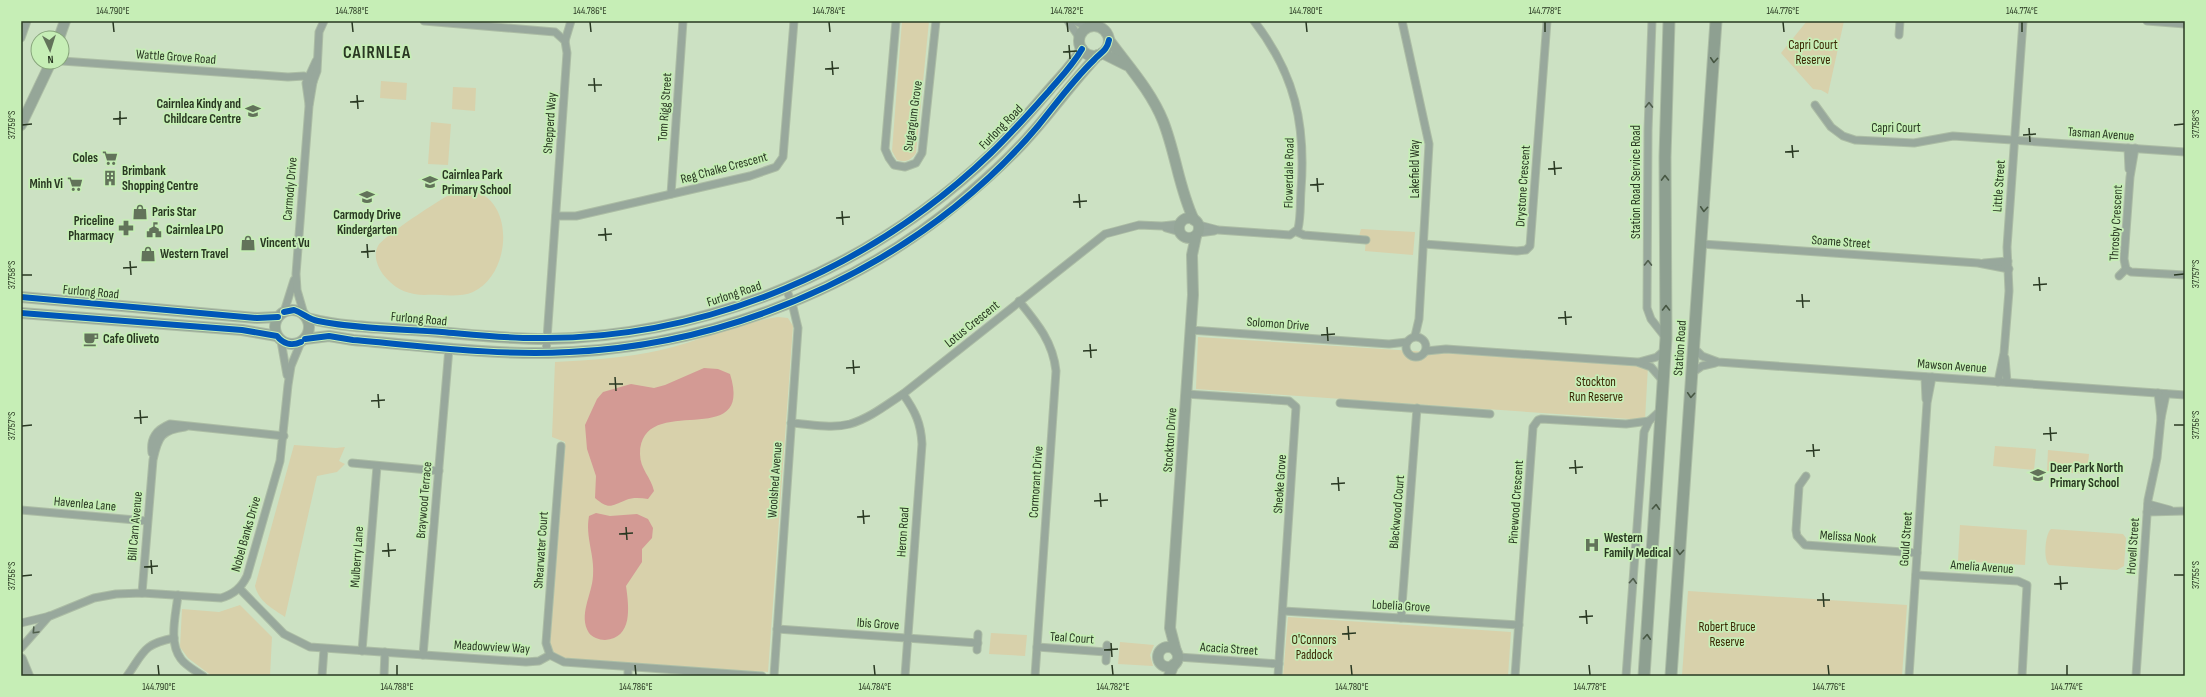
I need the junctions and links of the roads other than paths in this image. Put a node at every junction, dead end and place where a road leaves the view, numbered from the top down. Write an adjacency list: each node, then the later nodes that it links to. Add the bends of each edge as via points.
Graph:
1 (27, 21): 25 (street)
2 (324, 21): 33 (street, via 319,32 317,58)
3 (424, 21): 27 (street, via 556,32)
4 (571, 21): 27 (street)
5 (683, 21): 39 (street, Tom Rigg Street)
6 (794, 21): 39 (street, Reg Chalke Crescent, via 783,157 776,167 750,176)
7 (896, 21): 8 (street, Sugargum Grove, via 885,148 894,165 905,167 916,164 922,153)
8 (936, 21)
9 (1068, 21): 24 (street)
10 (1075, 21): 21 (street)
11 (1110, 21): 26 (main road)
12 (1254, 21): 44 (street, Flowerdale Road, via 1283,66 1298,109 1303,157)
13 (1402, 21): 46 (street, Lakefield Way, via 1429,144)
14 (1547, 21): 46 (street, Drystone Crescent, via 1530,246 1526,250 1517,251)
15 (1652, 21): 69 (street, Station Road Service Road, one-way to 15, via 1647,308 1648,116)
16 (1669, 21): 69 (main road, Station Road, one-way to 16, via 1664,157)
17 (1716, 21): 47 (main road, Station Road, one-way to 47)
18 (1900, 21): 23 (street)
19 (2023, 21): 36 (street, Little Street)
20 (2147, 21): 22 (street)
21 (1092, 24): 24 (main road); 26 (main road, via 1102,28)
22 (2185, 24)
23 (1899, 35)
24 (1079, 37): 28 (main road)
25 (21, 38)
26 (1108, 38): 29 (main road, via 1108,45); 31 (main road, Stockton Drive)
27 (565, 41): 41 (street, Shepperd Way, via 567,53)
28 (1082, 49): 29 (main road, via 1089,55); 54 (main road, Furlong Road, via 1066,73 1004,141 955,186 882,239 810,278)
29 (1100, 54): 31 (main road, Stockton Drive); 57 (main road, Furlong Road, via 1031,134 964,198 923,230 864,267)
30 (70, 62): 33 (street, Wattle Grove Road)
31 (1127, 66): 40 (main road, Stockton Drive, via 1150,95 1163,121)
32 (46, 70): 35 (main road)
33 (309, 80): 51 (street, Carmody Drive)
34 (1815, 105): 36 (street, Capri Court, via 1831,127 1843,136 1856,140 1914,143 1945,136)
35 (21, 125)
36 (2015, 140): 37 (street, Tasman Avenue); 49 (street, Little Street, via 2007,247)
37 (2131, 148): 38 (street, Tasman Avenue); 50 (street, Throsby Crescent, via 2124,259)
38 (2185, 152)
39 (671, 194): 41 (street, Reg Chalke Crescent, via 576,216)
40 (1185, 200): 42 (main road, Stockton Drive); 43 (main road, Stockton Drive)
41 (556, 216): 66 (street, Shepperd Way)
42 (1182, 229): 43 (main road); 43 (main road, via 1186,219); 48 (main road, Stockton Drive); 56 (street, Lotus Crescent, via 1139,225 1105,234)
43 (1197, 229): 44 (street, via 1290,235); 48 (main road, Stockton Drive)
44 (1297, 232): 45 (street, via 1304,235)
45 (1366, 240)
46 (1424, 244): 64 (street, Lakefield Way)
47 (1702, 244): 49 (street, Soame Street); 73 (main road, Station Road)
48 (1192, 255): 63 (main road, Stockton Drive)
49 (2009, 265): 76 (street, Little Street)
50 (2126, 269): 52 (street, Throsby Crescent, via 2134,272); 53 (street, Throsby Crescent)
51 (296, 274): 60 (street, Carmody Drive); 61 (street, Carmody Drive, via 297,290)
52 (2185, 275)
53 (2119, 276)
54 (786, 288): 57 (street, Woolshed Avenue); 66 (main road, Furlong Road, via 679,322 634,331)
55 (21, 297): 58 (main road, Furlong Road)
56 (1019, 301): 86 (street, Lotus Crescent); 124 (street, Cormorant Drive, via 1048,339 1056,371)
57 (792, 302): 75 (main road, Furlong Road, via 698,333 647,344); 94 (street, Woolshed Avenue, via 798,328)
58 (176, 310): 60 (main road, Furlong Road, via 257,318); 62 (main road, via 178,319)
59 (21, 313): 62 (main road, Furlong Road)
60 (281, 315): 61 (main road, via 294,310); 65 (main road, via 275,326)
61 (305, 316): 66 (main road, Furlong Road, via 356,325 504,338); 67 (main road, via 309,329)
62 (188, 326): 65 (main road, Furlong Road, via 242,330)
63 (1190, 330): 70 (street, Solomon Drive); 87 (main road, Stockton Drive)
64 (1418, 337): 68 (street); 72 (street)
65 (279, 338): 67 (main road, via 291,344); 84 (street, Nobel Banks Drive)
66 (546, 338): 75 (street, Shepperd Way)
67 (303, 340): 71 (main road, Furlong Road, via 329,336); 84 (street, Nobel Banks Drive, via 291,366)
68 (1407, 342): 70 (street, Solomon Drive); 74 (street)
69 (1666, 343): 77 (street, via 1657,357); 81 (main road, Station Road)
70 (1388, 344): 74 (street, Solomon Drive)
71 (449, 348): 75 (main road, Furlong Road); 101 (street, Braywood Terrace)
72 (1426, 348): 74 (street, via 1422,356 1416,357); 77 (street)
73 (1694, 348): 78 (street, Mawson Avenue, via 1702,356); 79 (main road, Station Road)
74 (1406, 350)
75 (546, 353)
76 (2004, 353): 82 (street, Little Street); 83 (street, Little Street)
77 (1637, 362): 81 (street, via 1651,367)
78 (1718, 362): 79 (street, Mawson Avenue, via 1702,366); 80 (street, Mawson Avenue)
79 (1692, 373): 154 (main road, Station Road, one-way to 154)
80 (1928, 377): 82 (street, Mawson Avenue); 109 (street, Gould Street)
81 (1664, 382): 91 (main road, Station Road)
82 (1998, 382): 83 (street, Mawson Avenue)
83 (2007, 382): 85 (street, Mawson Avenue)
84 (288, 385): 96 (street, Nobel Banks Drive)
85 (2162, 393): 88 (street, Mawson Avenue); 103 (street, Hovell Street, via 2158,448)
86 (904, 394): 94 (street, Lotus Crescent, via 871,416 849,424 832,426); 123 (street, Heron Road, via 920,422 922,444)
87 (1186, 394): 114 (street, Sheoke Grove, via 1289,401 1296,407); 119 (main road, Stockton Drive)
88 (2185, 395)
89 (1340, 403): 90 (street)
90 (1418, 408): 92 (street); 116 (street, Blackwood Court)
91 (1663, 409): 93 (street); 153 (main road, Station Road, one-way to 91)
92 (1490, 414)
93 (1649, 421): 95 (street, Pinewood Crescent); 97 (street)
94 (791, 423): 120 (street, Woolshed Avenue)
95 (1626, 424): 97 (street, via 1640,432); 118 (street, Pinewood Crescent, via 1541,419 1533,427)
96 (284, 436): 108 (street, Bill Carn Avenue, via 186,427 165,432 160,437 153,460); 111 (street, Nobel Banks Drive, via 280,461 247,576)
97 (1643, 439): 152 (street, one-way to 97)
98 (561, 446): 131 (street, Shearwater Court, via 546,643)
99 (352, 463): 100 (street)
100 (377, 466): 101 (street); 128 (street, Mulberry Lane)
101 (439, 471): 130 (street, Braywood Terrace)
102 (1806, 476): 109 (street, Melissa Nook, via 1799,486 1796,530 1797,536 1805,545)
103 (2148, 504): 105 (street); 107 (street, Hovell Street)
104 (21, 510): 108 (street, Havenlea Lane)
105 (2171, 510): 106 (street); 107 (street)
106 (2185, 511)
107 (2147, 512): 157 (street, Hovell Street)
108 (148, 521): 112 (street, Bill Carn Avenue)
109 (1917, 553): 110 (street, Gould Street)
110 (1916, 575): 155 (street, Gould Street); 156 (street, Amelia Avenue, via 2018,581 2027,585)
111 (239, 588): 113 (street, Nobel Banks Drive, via 221,598); 126 (street, Meadowview Way, via 284,634 310,647)
112 (142, 593): 113 (street, Nobel Banks Drive); 115 (street, Nobel Banks Drive, via 94,598)
113 (178, 595): 122 (street)
114 (1282, 611): 116 (street, Lobelia Grove); 136 (street, Sheoke Grove)
115 (50, 616): 117 (street, Nobel Banks Drive); 125 (street, Nobel Banks Drive, one-way to 125)
116 (1401, 618): 118 (street, Lobelia Grove)
117 (21, 623)
118 (1519, 625): 151 (street, Pinewood Crescent)
119 (1170, 628): 127 (main road, Stockton Drive); 132 (main road, Stockton Drive)
120 (777, 629): 123 (street, Ibis Grove); 145 (street, Woolshed Avenue)
121 (978, 634): 123 (street, Ibis Grove, via 978,646)
122 (174, 638): 139 (street, via 149,645); 140 (street, via 176,651 181,659)
123 (907, 638): 146 (street, Heron Road)
124 (1037, 647): 134 (street, Teal Court, via 1107,649); 147 (street, Cormorant Drive)
125 (21, 648)
126 (324, 649): 128 (street, Meadowview Way); 141 (street)
127 (1162, 649): 132 (main road, via 1168,647); 135 (main road, via 1158,656)
128 (362, 651): 129 (street, Meadowview Way)
129 (385, 652): 130 (street, Meadowview Way); 142 (street)
130 (423, 655): 131 (street, Meadowview Way, via 526,662 539,661)
131 (550, 655): 137 (street, via 564,662)
132 (1176, 658): 135 (main road, via 1167,666); 136 (street, Acacia Street); 149 (main road)
133 (21, 659): 138 (main road)
134 (1106, 661)
135 (1161, 664): 148 (main road)
136 (1279, 664): 150 (street, Sheoke Grove)
137 (628, 667): 143 (street); 144 (street)
138 (28, 676)
139 (127, 676)
140 (203, 676)
141 (322, 676)
142 (384, 676)
143 (628, 676)
144 (762, 676)
145 (774, 676)
146 (904, 676)
147 (1035, 676)
148 (1164, 676)
149 (1169, 676)
150 (1278, 676)
151 (1515, 676)
152 (1626, 676)
153 (1644, 676)
154 (1671, 676)
155 (1909, 676)
156 (2022, 676)
157 (2136, 676)

